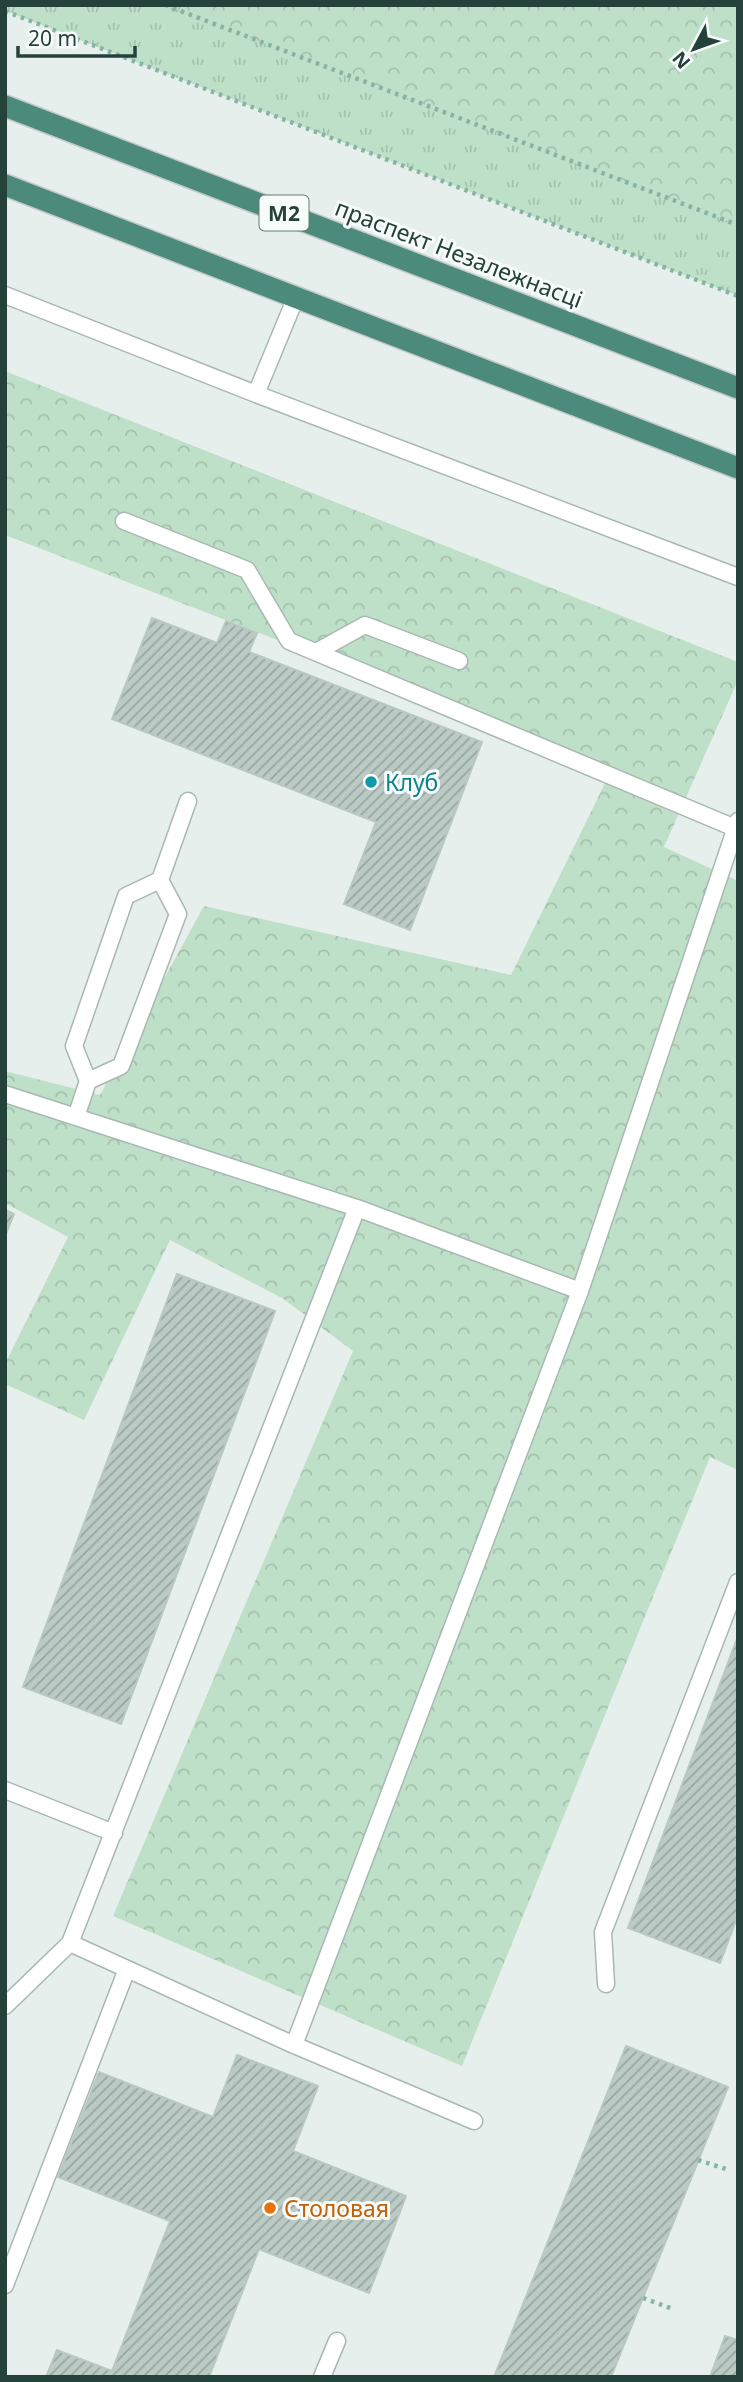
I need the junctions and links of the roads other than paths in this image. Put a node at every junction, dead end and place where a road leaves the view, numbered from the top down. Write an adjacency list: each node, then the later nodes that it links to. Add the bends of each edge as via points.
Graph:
1 (5, 106): 5 (highway, праспект Незалежнасці / М2)
2 (5, 185): 4 (highway)
3 (5, 295): 6 (lane)
4 (296, 297): 6 (lane); 7 (highway)
5 (738, 388)
6 (256, 394): 9 (lane)
7 (738, 468)
8 (124, 521): 10 (lane, via 247,570 289,640)
9 (738, 577)
10 (316, 652): 11 (lane, via 365,625); 13 (lane)
11 (459, 661)
12 (188, 801): 14 (lane)
13 (736, 825): 19 (lane)
14 (160, 880): 15 (lane, via 126,896 74,1046); 15 (lane, via 178,914 121,1066)
15 (88, 1081): 17 (lane)
16 (5, 1094): 17 (lane)
17 (76, 1117): 18 (lane)
18 (357, 1208): 19 (lane); 22 (lane)
19 (580, 1291): 27 (lane)
20 (738, 1582): 25 (lane, via 603,1932)
21 (5, 1790): 22 (lane)
22 (114, 1833): 23 (lane)
23 (70, 1943): 24 (lane); 26 (lane)
24 (127, 1969): 27 (lane); 29 (lane)
25 (606, 1984)
26 (5, 2006)
27 (295, 2045): 28 (lane)
28 (474, 2121)
29 (5, 2285)
30 (337, 2341): 31 (lane)
31 (322, 2377)

